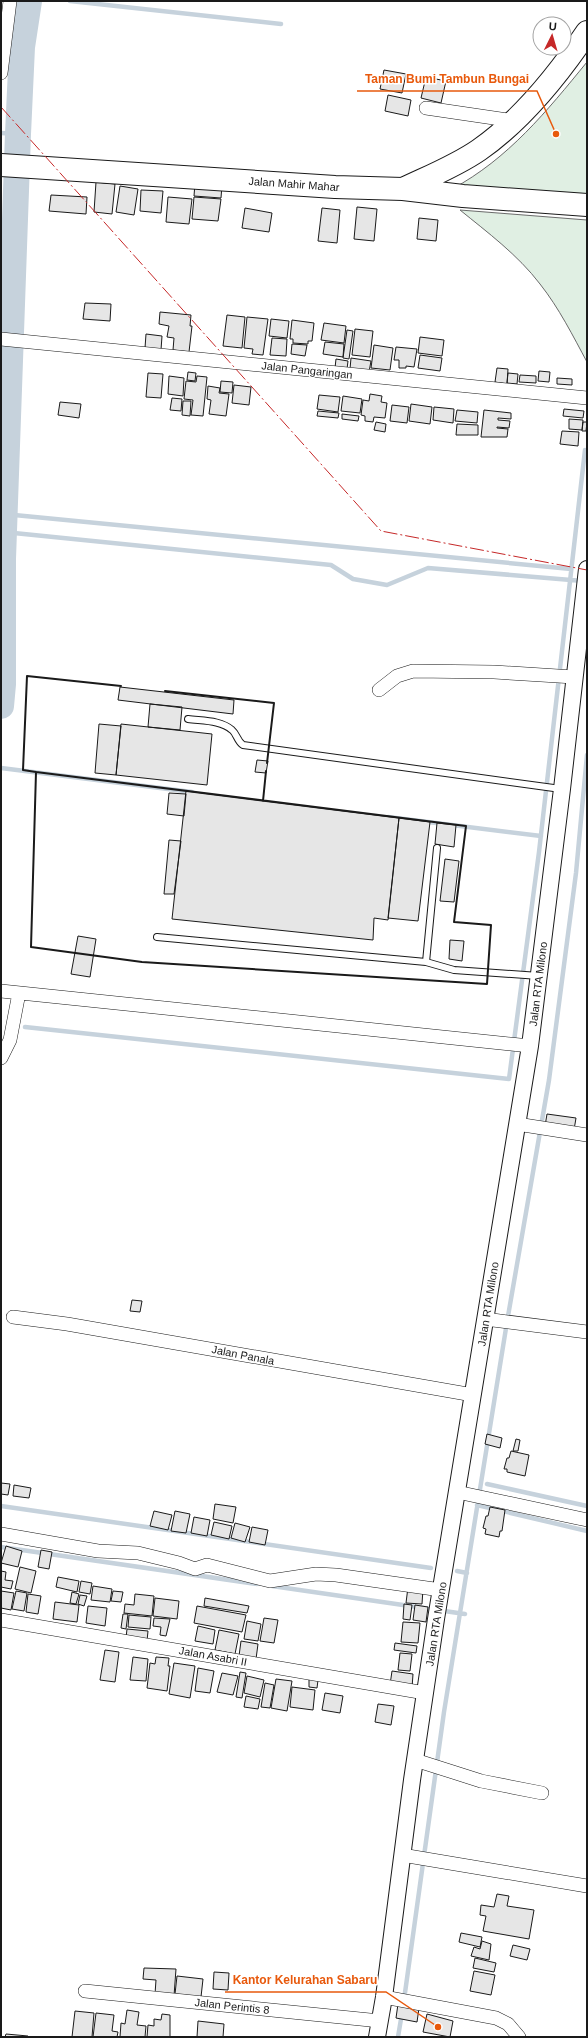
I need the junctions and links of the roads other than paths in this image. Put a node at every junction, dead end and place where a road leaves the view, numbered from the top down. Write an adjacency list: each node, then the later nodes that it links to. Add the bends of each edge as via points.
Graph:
1 (10, 1): 3 (street)
2 (587, 32): 5 (highway, via 558,71)
3 (1, 73)
4 (426, 108): 5 (street)
5 (514, 121): 7 (highway, via 478,150)
6 (1, 165): 7 (highway, Jalan Mahir Mahar, via 335,187)
7 (403, 189): 8 (highway, Jalan Mahir Mahar)
8 (587, 205)
9 (1, 339): 10 (street, Jalan Pangaringan)
10 (587, 398)
11 (587, 569): 12 (street, Jalan RTA Milono)
12 (582, 649): 13 (street, Jalan RTA Milono)
13 (574, 677): 14 (street, via 494,672 413,671 397,676); 16 (street, Jalan RTA Milono)
14 (379, 690)
15 (188, 719): 16 (lane, via 222,723 233,730 243,745)
16 (557, 788): 20 (street, Jalan RTA Milono)
17 (437, 848): 19 (lane)
18 (157, 937): 19 (lane)
19 (426, 962): 20 (lane, via 454,970)
20 (534, 975): 23 (street, Jalan RTA Milono)
21 (1, 991): 22 (street)
22 (19, 993): 23 (street); 24 (street, via 10,1040)
23 (530, 1046): 25 (street, Jalan RTA Milono)
24 (1, 1058)
25 (517, 1124): 26 (street); 28 (street, Jalan RTA Milono)
26 (587, 1136)
27 (13, 1317): 30 (street, Jalan Panala, via 67,1324)
28 (485, 1319): 29 (street); 30 (street, Jalan RTA Milono)
29 (587, 1332)
30 (473, 1395): 31 (street, Jalan RTA Milono)
31 (457, 1492): 32 (street); 34 (street, Jalan RTA Milono)
32 (587, 1520)
33 (1, 1534): 34 (street, via 98,1551 138,1553 194,1569 207,1565 270,1581 316,1574 336,1575)
34 (441, 1590): 36 (street, Jalan RTA Milono)
35 (1, 1620): 36 (street, Jalan Asabri II)
36 (425, 1693): 37 (street, Jalan RTA Milono)
37 (415, 1760): 38 (street, via 481,1781); 39 (street, Jalan RTA Milono)
38 (542, 1793)
39 (402, 1855): 40 (street); 42 (street, Jalan RTA Milono)
40 (587, 1886)
41 (85, 1991): 43 (street, Jalan Perintis 8)
42 (384, 1997): 43 (street, Jalan RTA Milono); 45 (street, via 496,2018 508,2024)
43 (380, 2021): 44 (street, Jalan RTA Milono)
44 (377, 2037)
45 (519, 2037)

